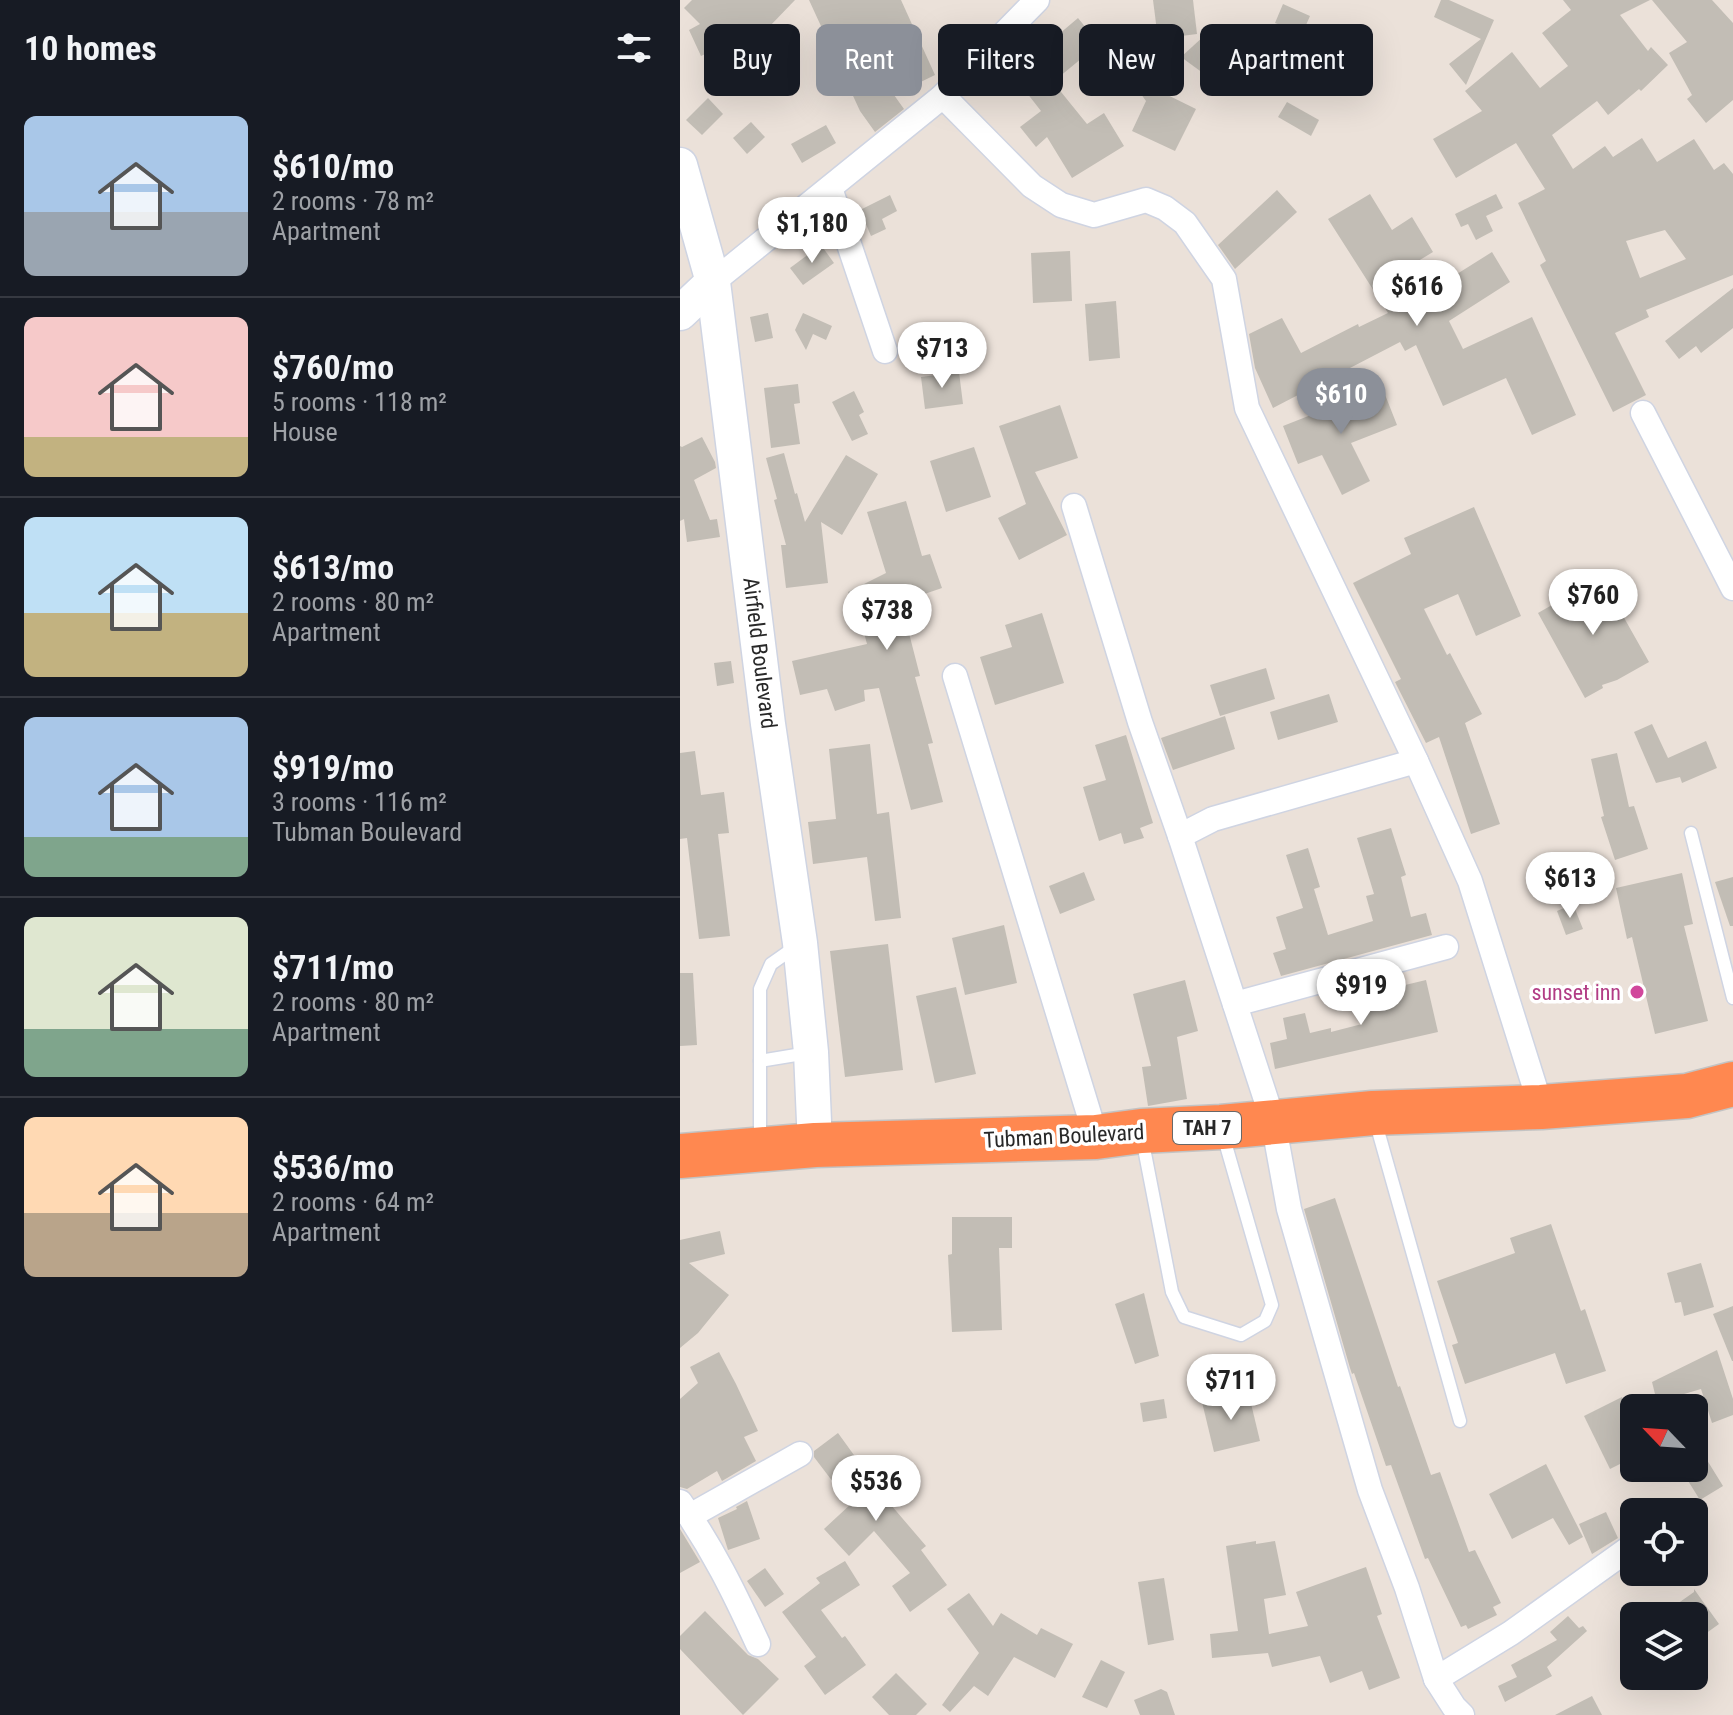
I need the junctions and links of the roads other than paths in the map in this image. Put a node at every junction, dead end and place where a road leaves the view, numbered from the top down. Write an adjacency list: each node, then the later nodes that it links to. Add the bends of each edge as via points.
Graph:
1 (1037, 0): 2 (street)
2 (1014, 24)
3 (943, 96): 5 (street); 13 (street, via 1032,186 1061,205 1094,215 1146,200 1185,223 1201,245 1224,279 1247,408)
4 (681, 169): 6 (street, Airfield Boulevard)
5 (830, 188): 6 (street); 8 (street)
6 (713, 282): 7 (street); 16 (street, Airfield Boulevard)
7 (680, 313)
8 (885, 351)
9 (1643, 413): 11 (street)
10 (1074, 506): 15 (street)
11 (1733, 588)
12 (955, 676): 28 (street)
13 (1416, 761): 15 (street, via 1213,819); 23 (street, via 1470,881)
14 (1691, 833): 18 (lane)
15 (1180, 836): 19 (street)
16 (800, 943): 20 (street, Airfield Boulevard); 21 (lane, via 771,964 760,989)
17 (1446, 947): 19 (street)
18 (1733, 998)
19 (1235, 1004): 25 (street)
20 (811, 1052): 21 (lane); 29 (street, Airfield Boulevard)
21 (760, 1061): 30 (lane)
22 (1733, 1084): 23 (highway, Tubman Boulevard / TAH 7, via 1687,1096)
23 (1541, 1107): 24 (highway, Tubman Boulevard / TAH 7)
24 (1373, 1113): 25 (highway, Tubman Boulevard / TAH 7); 32 (lane)
25 (1273, 1121): 26 (highway, Tubman Boulevard / TAH 7); 37 (street, via 1289,1209 1370,1490)
26 (1221, 1127): 27 (highway, Tubman Boulevard / TAH 7); 27 (lane, via 1272,1305 1265,1321 1241,1335 1184,1317 1172,1292)
27 (1141, 1131): 28 (highway, Tubman Boulevard / TAH 7)
28 (1096, 1137): 29 (highway, Tubman Boulevard / TAH 7)
29 (815, 1145): 30 (highway, Tubman Boulevard / TAH 7)
30 (760, 1150): 31 (highway, Tubman Boulevard / TAH 7)
31 (680, 1156)
32 (1460, 1421)
33 (800, 1454): 34 (street)
34 (685, 1509): 36 (street, via 706,1539)
35 (1620, 1555): 37 (street)
36 (758, 1644)
37 (1436, 1679): 38 (street)
38 (1462, 1715)

